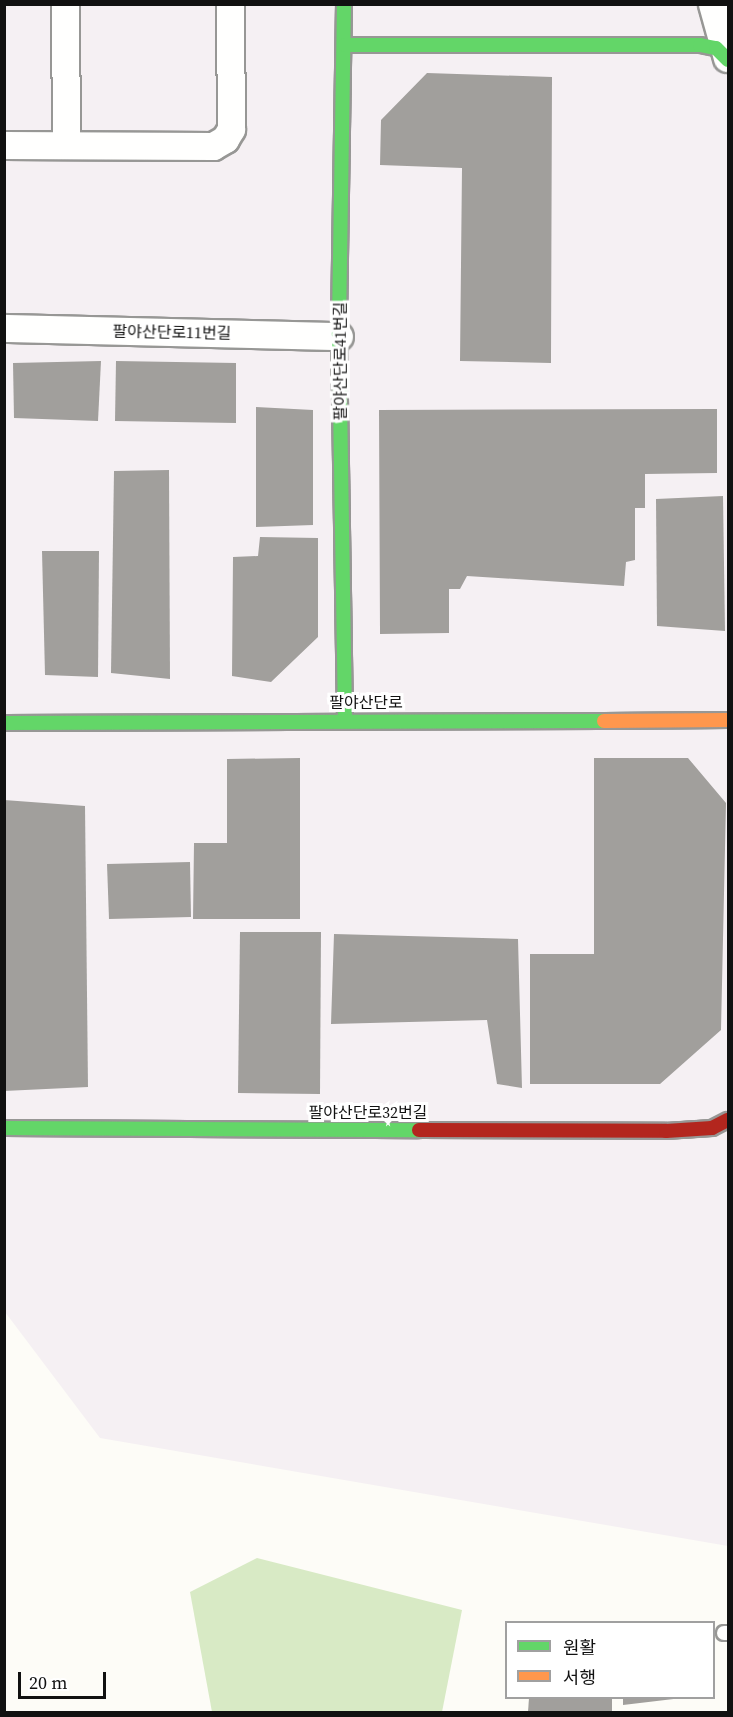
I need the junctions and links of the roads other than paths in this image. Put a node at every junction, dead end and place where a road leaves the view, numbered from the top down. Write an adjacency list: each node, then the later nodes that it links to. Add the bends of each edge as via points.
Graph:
1 (65, 4): 7 (street)
2 (231, 4): 7 (street, via 231,129 225,140 213,146)
3 (344, 4): 5 (street, 팔야산단로41번길)
4 (712, 4): 6 (street)
5 (345, 45): 6 (street, via 700,45 716,48); 10 (street, 팔야산단로41번길)
6 (728, 59)
7 (66, 144): 8 (street)
8 (4, 145)
9 (4, 328): 10 (street, 팔야산단로11번길)
10 (339, 336): 11 (street, 팔야산단로41번길)
11 (345, 718): 12 (street, 팔야산단로); 13 (street, 팔야산단로)
12 (729, 720)
13 (4, 723)
14 (729, 1120): 15 (street, 팔야산단로32번길, via 712,1128 666,1131)
15 (4, 1128)

